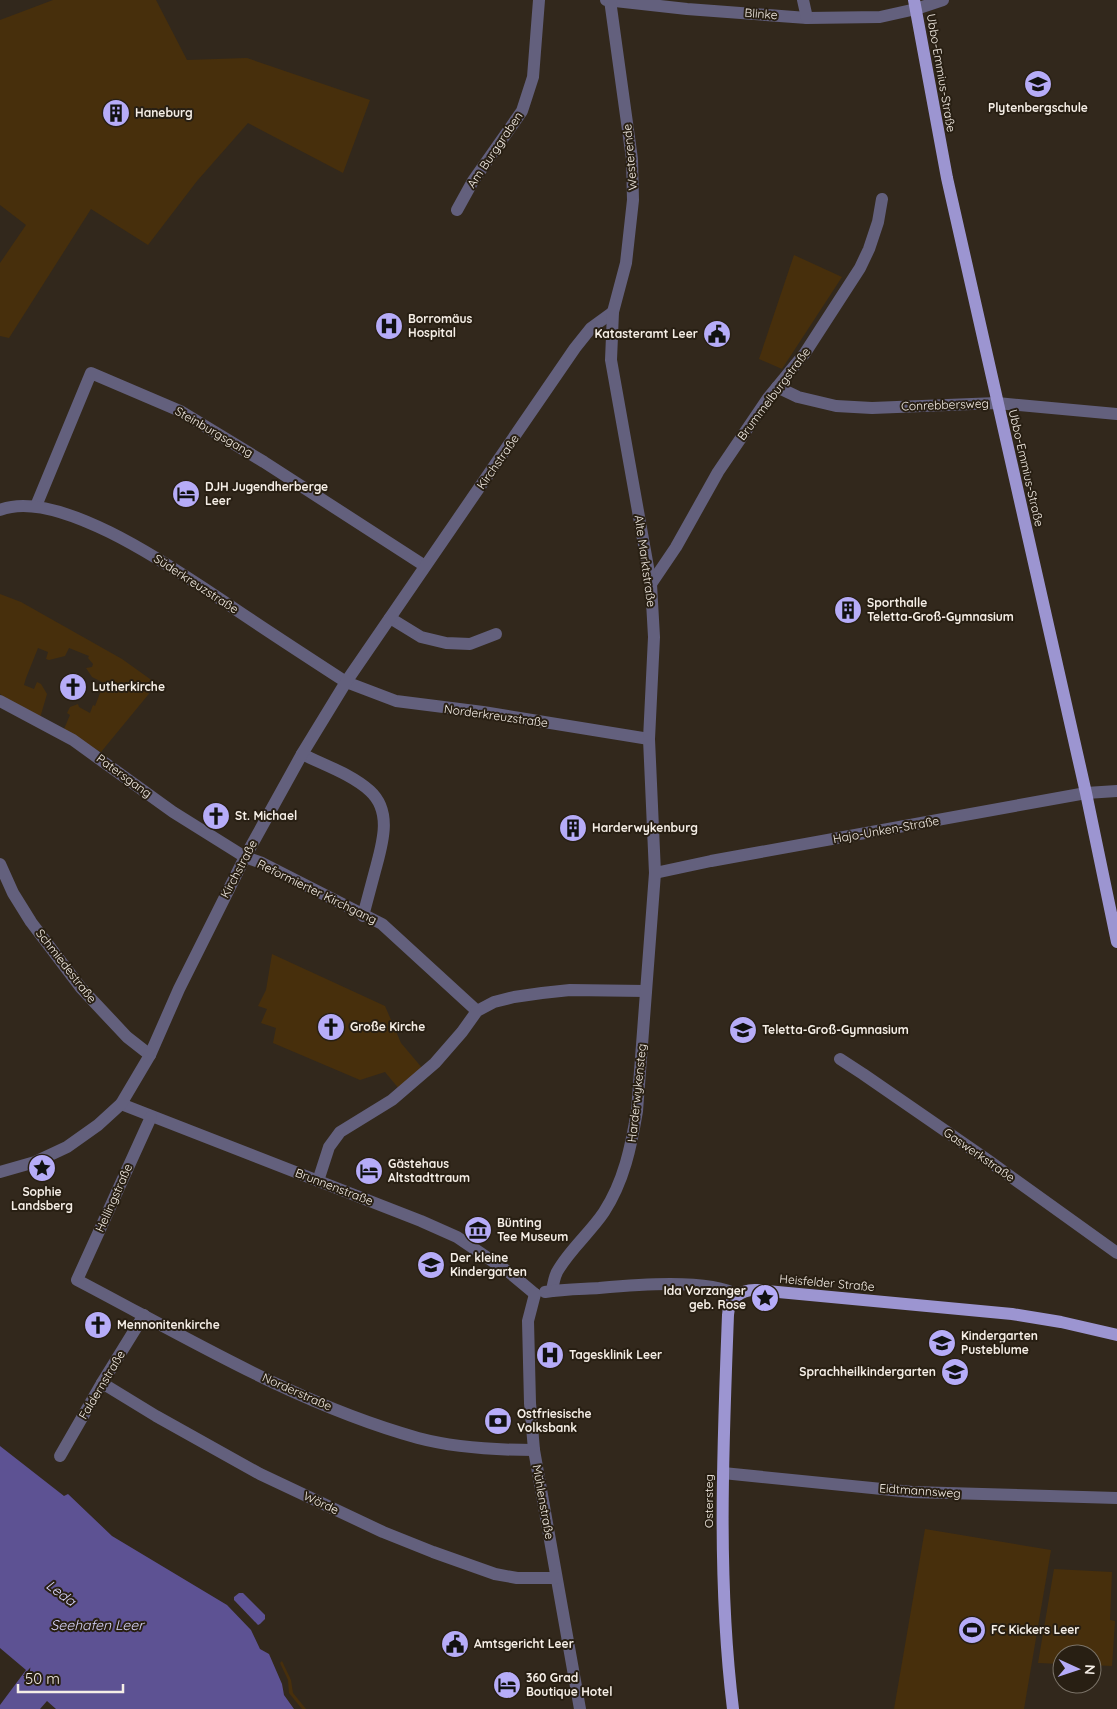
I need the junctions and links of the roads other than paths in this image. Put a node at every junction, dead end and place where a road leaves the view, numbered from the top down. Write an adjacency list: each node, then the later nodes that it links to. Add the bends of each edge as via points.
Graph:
1 (538, 0): 9 (street, Am Burggraben, via 533,77 522,111 473,181)
2 (606, 0): 3 (street, Blinke)
3 (610, 0): 7 (street, Blinke); 10 (street, Westerende, via 632,159 633,200 626,263)
4 (804, 0): 7 (street)
5 (942, 0): 6 (street, Blinke)
6 (915, 5): 7 (street, Blinke, via 880,17); 12 (main road, Ubbo-Emmius-Straße, via 947,178)
7 (807, 18)
8 (882, 199): 11 (street, Brummelburgstraße, via 878,222 860,268 805,353)
9 (457, 210)
10 (613, 312): 16 (street, Kirchstraße, via 591,328 575,348); 17 (street, Alte Marktstraße, via 611,360)
11 (777, 387): 12 (street, Conrebbersweg, via 798,398 836,406 872,408); 17 (street, Brummelburgstraße, via 718,472)
12 (997, 403): 13 (street, Conrebbersweg); 25 (main road, Ubbo-Emmius-Straße)
13 (1117, 414)
14 (36, 506): 15 (street, Süderkreuzstraße, via 9,506); 16 (street, Steinburgsgang, via 91,373 180,411); 20 (street, Süderkreuzstraße, via 109,532 161,561)
15 (0, 510)
16 (425, 566): 18 (street, Kirchstraße)
17 (651, 584): 22 (street, Alte Marktstraße, via 654,637)
18 (390, 618): 19 (street, via 421,637 446,643 470,644); 20 (street, Kirchstraße)
19 (496, 634)
20 (346, 682): 22 (street, Norderkreuzstraße, via 396,701); 23 (street, Kirchstraße)
21 (1, 707): 26 (street, Patersgang, via 73,740 173,812)
22 (649, 739): 28 (street, Alte Marktstraße)
23 (302, 754): 26 (street, Kirchstraße); 29 (street, via 345,775 369,790 379,802 384,819 384,837)
24 (1117, 791): 25 (street, Hajo-Unken-Straße)
25 (1086, 794): 28 (street, Hajo-Unken-Straße); 30 (main road, Ubbo-Emmius-Straße)
26 (245, 857): 29 (street, Reformierter Kirchgang); 33 (street, Kirchstraße)
27 (0, 864): 33 (street, Schmiedestraße, via 13,893 80,988 126,1037)
28 (655, 873): 31 (street, Harderwykensteg)
29 (363, 916): 32 (street, Reformierter Kirchgang, via 382,924)
30 (1117, 942)
31 (646, 991): 32 (street, via 542,993 494,1002); 41 (street, Harderwykensteg, via 637,1111 625,1168 604,1212 555,1274)
32 (477, 1011): 38 (street, via 435,1063 392,1100 340,1132 329,1147)
33 (150, 1055): 35 (street, Kirchstraße)
34 (840, 1060): 39 (street, Gaswerkstraße, via 989,1161)
35 (121, 1104): 36 (street, Brunnenstraße); 37 (street, Kirchstraße, via 67,1147 35,1162)
36 (151, 1117): 38 (street, Brunnenstraße); 40 (street, Hellingstraße)
37 (0, 1172)
38 (318, 1180): 42 (street, Brunnenstraße, via 457,1237)
39 (1117, 1254)
40 (77, 1280): 44 (street, Norderstraße)
41 (552, 1291): 42 (street, Heisfelder Straße); 43 (street, Heisfelder Straße, via 674,1285 716,1287)
42 (535, 1294): 47 (street, Mühlenstraße, via 528,1321)
43 (737, 1295): 45 (main road, Heisfelder Straße, via 752,1290 980,1311 1054,1321); 49 (main road, Ostersteg, via 728,1315)
44 (144, 1315): 46 (street, Faldernstraße); 47 (street, Norderstraße, via 260,1376 360,1419 418,1438 456,1445)
45 (1117, 1335)
46 (102, 1383): 48 (street, Faldernstraße); 51 (street, Wörde, via 260,1474 383,1532 495,1574 517,1578)
47 (534, 1450): 51 (street, Mühlenstraße)
48 (60, 1456)
49 (723, 1473): 50 (street, Eidtmannsweg, via 912,1492); 53 (main road, Ostersteg, via 725,1605)
50 (1117, 1498)
51 (556, 1578): 52 (street, Mühlenstraße)
52 (580, 1709)
53 (733, 1709)

